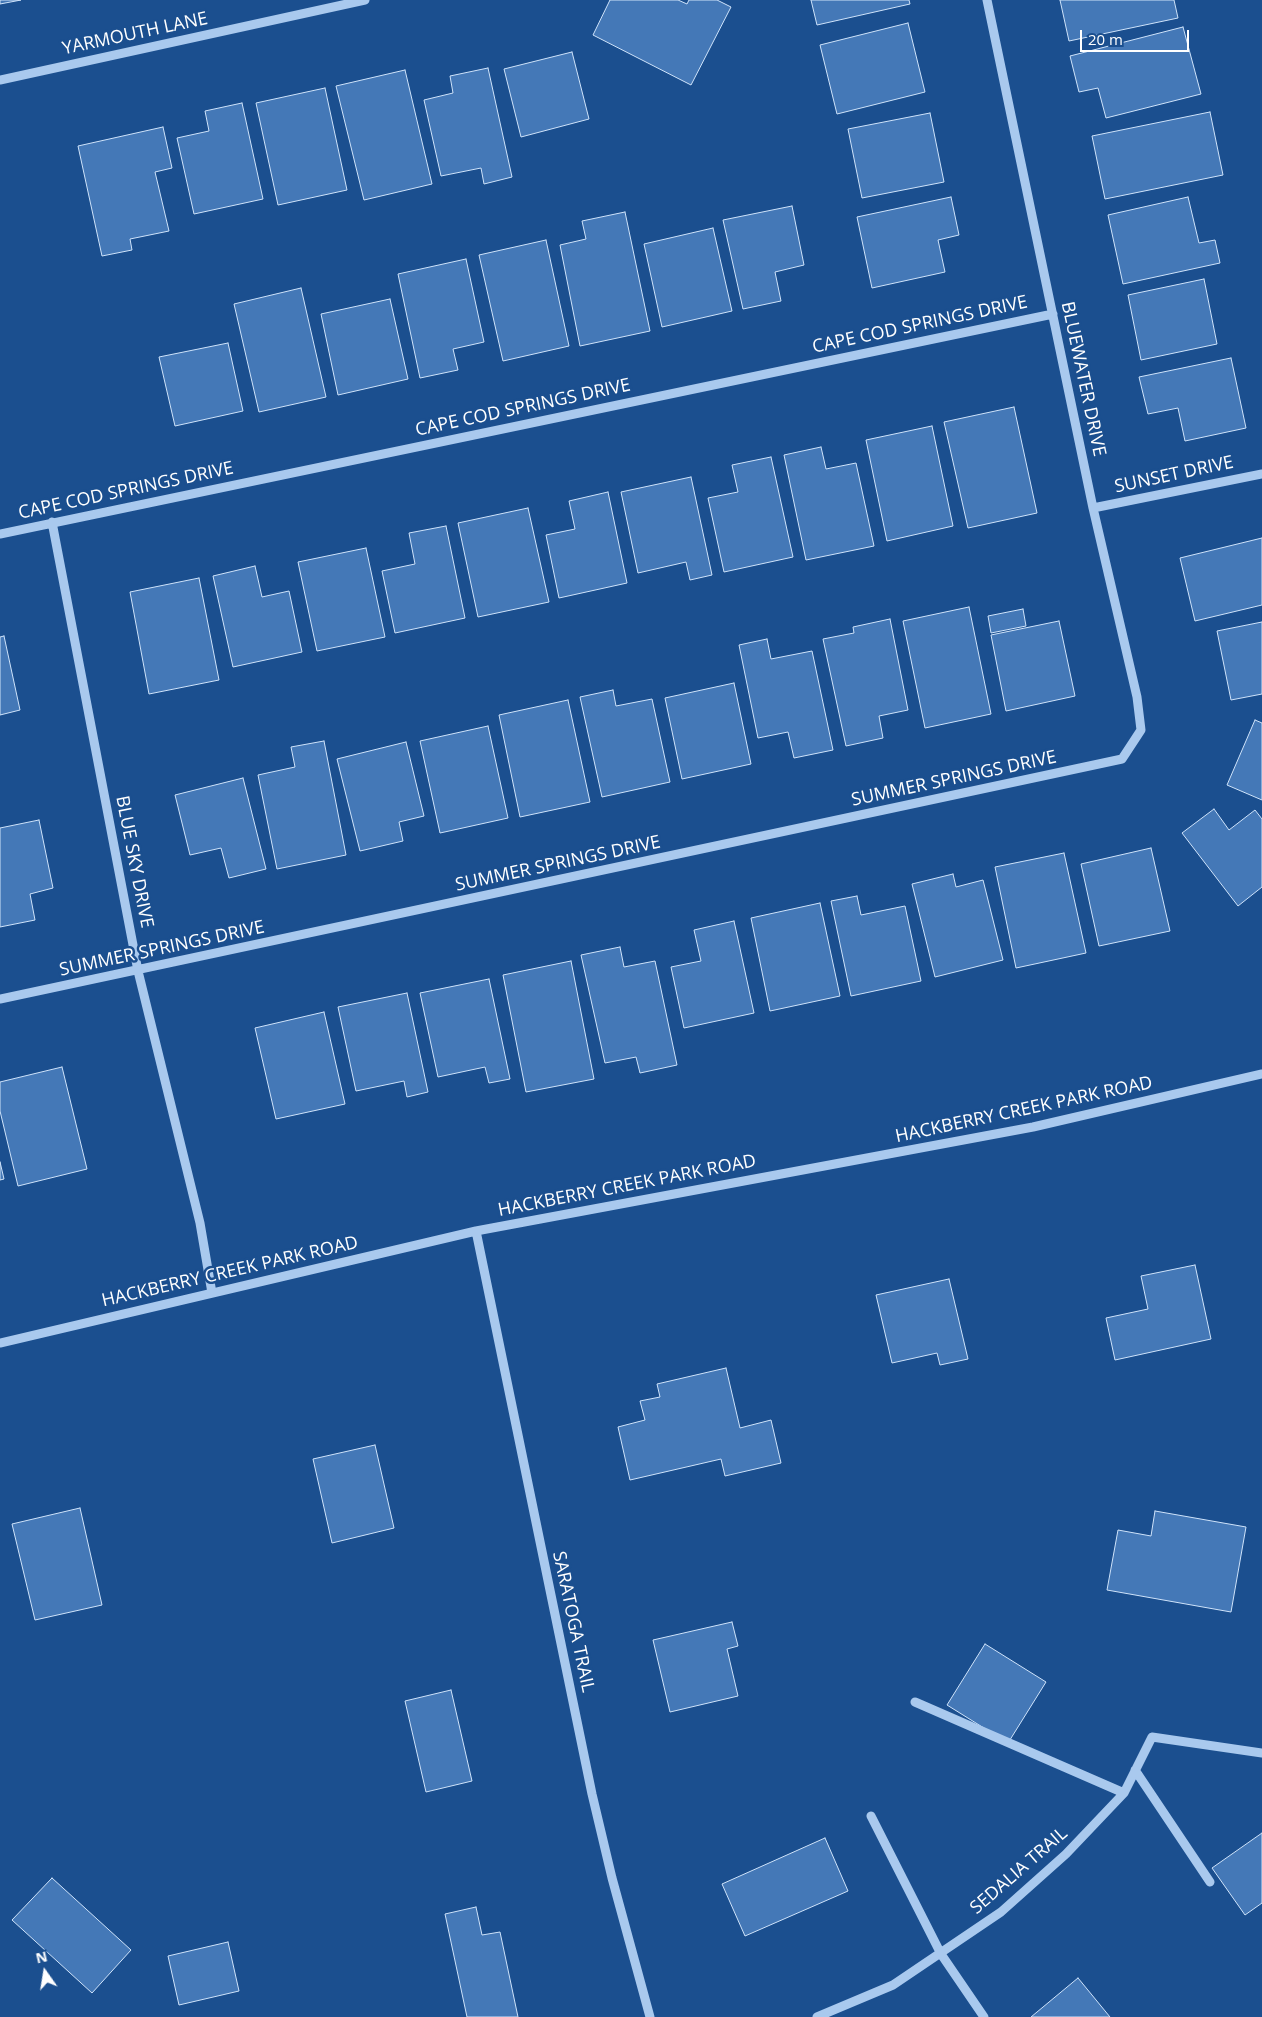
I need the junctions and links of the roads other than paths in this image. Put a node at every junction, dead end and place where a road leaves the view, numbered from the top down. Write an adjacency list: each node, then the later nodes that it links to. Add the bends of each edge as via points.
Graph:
1 (364, 0): 3 (street, YARMOUTH LANE)
2 (987, 0): 4 (street, BLUEWATER DRIVE)
3 (0, 80)
4 (1053, 314): 6 (street, BLUEWATER DRIVE); 7 (street, CAPE COD SPRINGS DRIVE)
5 (1262, 474): 6 (street, SUNSET DRIVE)
6 (1093, 508): 9 (street, BLUEWATER DRIVE, via 1137,697 1141,730)
7 (52, 522): 8 (street, CAPE COD SPRINGS DRIVE); 10 (street, BLUE SKY DRIVE)
8 (0, 534)
9 (1122, 759): 10 (street, SUMMER SPRINGS DRIVE)
10 (138, 971): 11 (street, SUMMER SPRINGS DRIVE); 14 (street, BLUE SKY DRIVE, via 200,1223)
11 (0, 1000)
12 (1262, 1074): 13 (street, HACKBERRY CREEK PARK ROAD, via 1033,1127)
13 (476, 1231): 14 (street, HACKBERRY CREEK PARK ROAD); 23 (street, SARATOGA TRAIL, via 592,1794)
14 (212, 1293): 15 (street, HACKBERRY CREEK PARK ROAD)
15 (0, 1343)
16 (915, 1702): 19 (street)
17 (1262, 1753): 18 (street, SEDALIA TRAIL, via 1152,1737)
18 (1134, 1770): 19 (street, SEDALIA TRAIL); 21 (street)
19 (1124, 1793): 22 (street, SEDALIA TRAIL, via 1066,1854 1001,1912)
20 (871, 1816): 22 (street)
21 (1210, 1882)
22 (941, 1954): 24 (street, SEDALIA TRAIL, via 893,1985); 25 (street)
23 (650, 2017)
24 (817, 2017)
25 (984, 2017)

